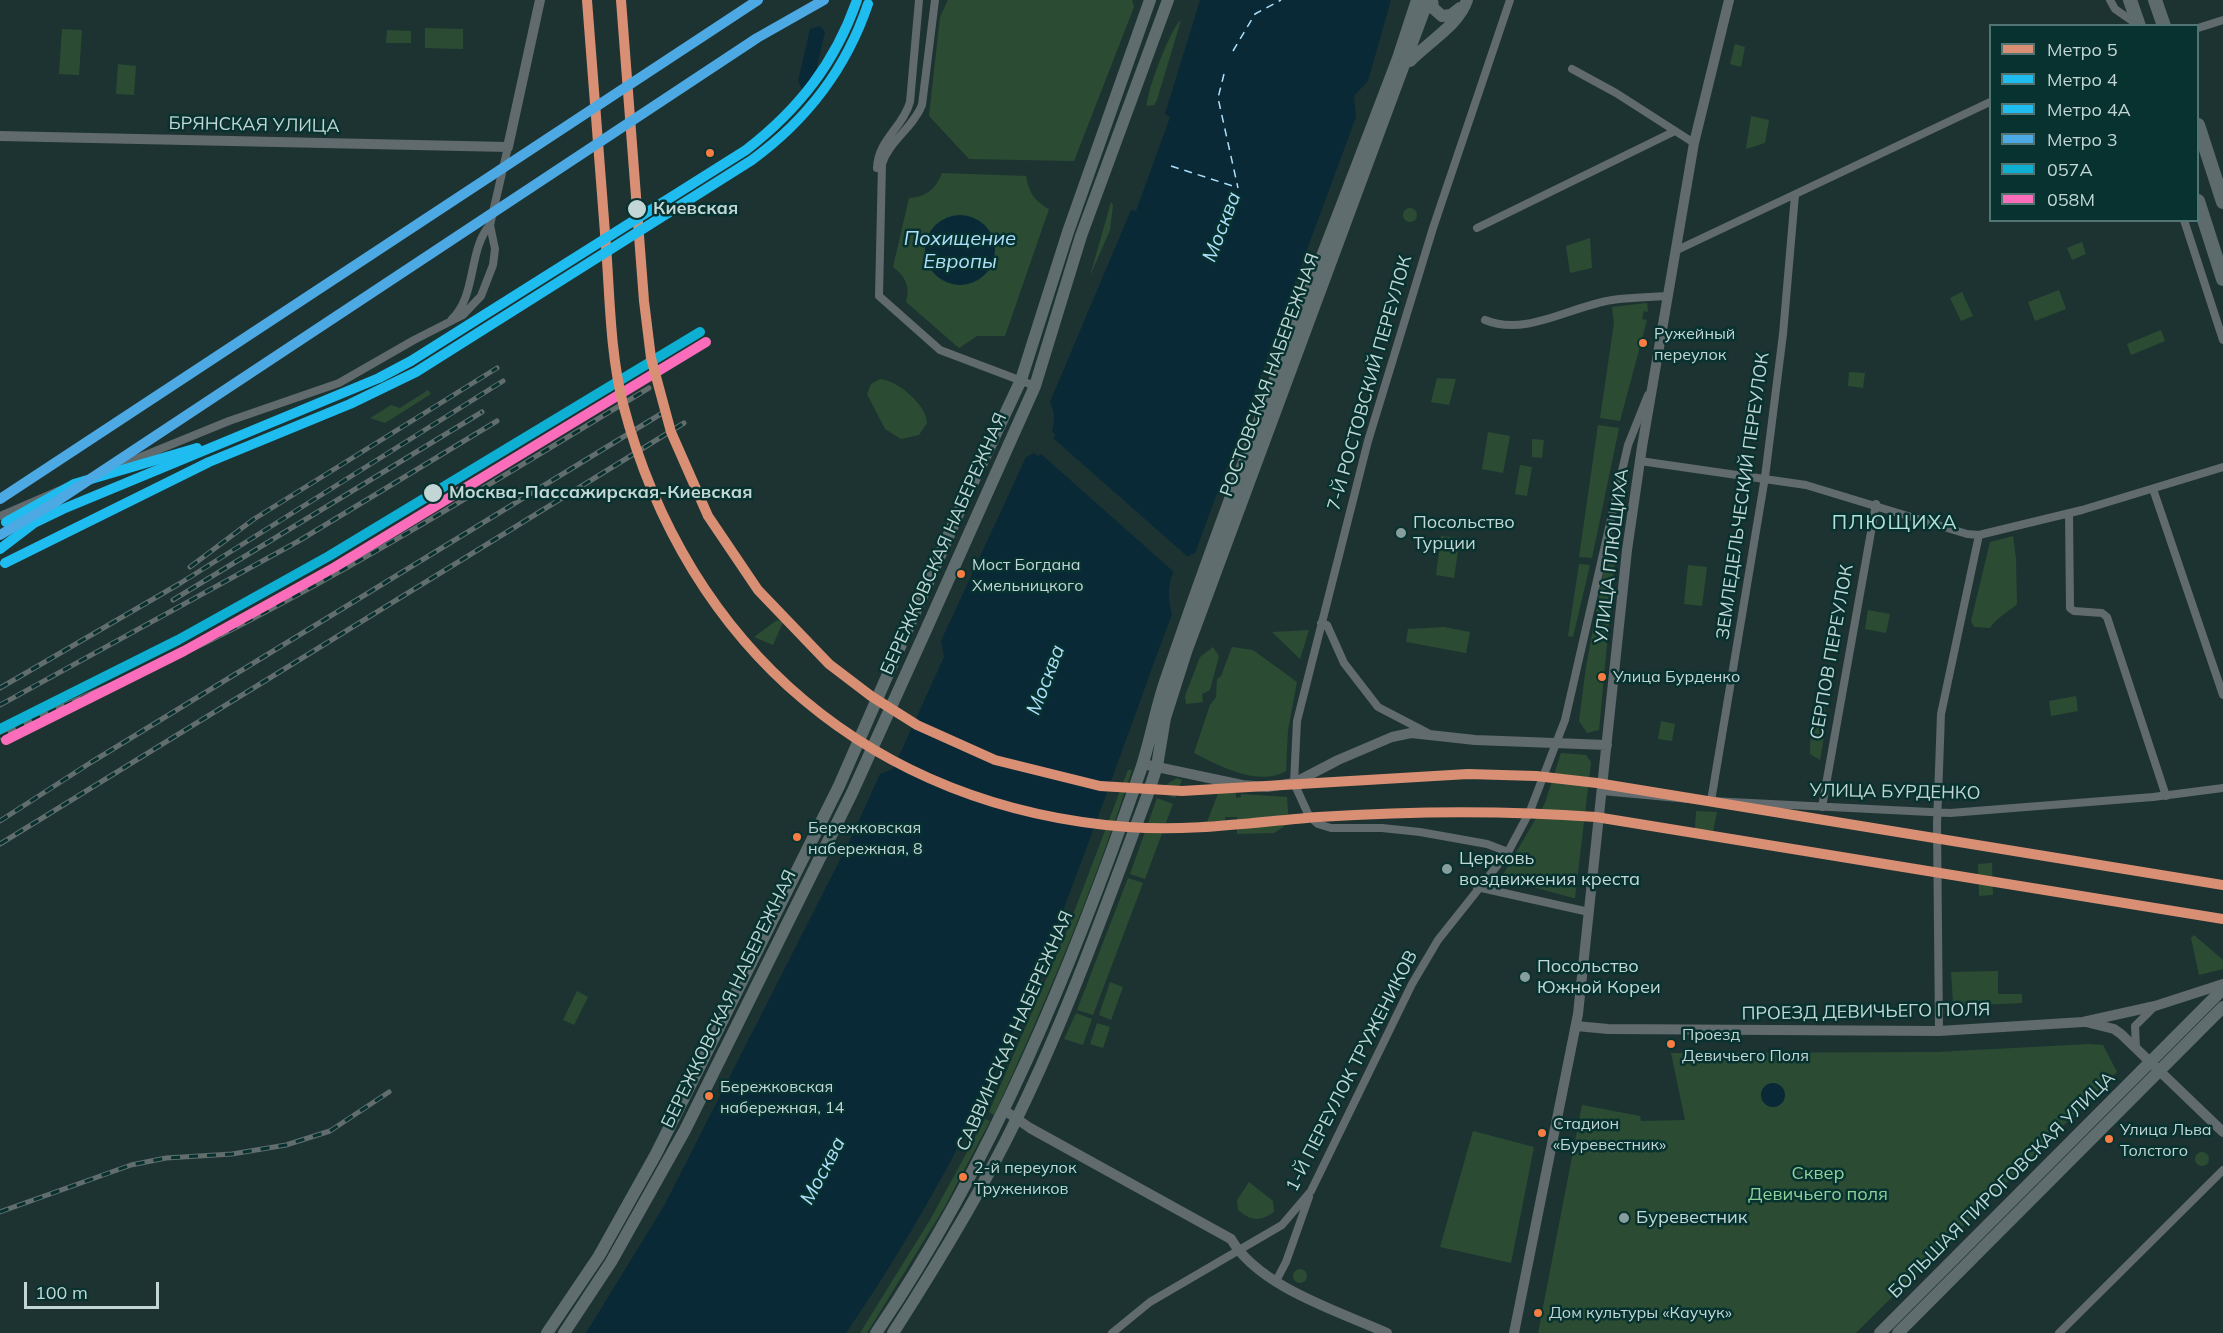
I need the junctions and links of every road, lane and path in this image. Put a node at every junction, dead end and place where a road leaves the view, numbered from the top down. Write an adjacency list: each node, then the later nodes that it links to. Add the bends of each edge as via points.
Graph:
1 (540, 0): 26 (street)
2 (919, 0): 30 (street, via 908,110 882,147 877,162)
3 (936, 0): 30 (street, via 922,105 916,119 884,159)
4 (1168, 0): 44 (main road, БЕРЕЖКОВСКАЯ НАБЕРЕЖНАЯ, via 1081,236)
5 (1417, 0): 62 (main road, РОСТОВСКАЯ НАБЕРЕЖНАЯ, via 1192,604 1155,712)
6 (1430, 0): 7 (main road, via 1442,16 1451,15); 19 (main road, РОСТОВСКАЯ НАБЕРЕЖНАЯ)
7 (1467, 0): 19 (main road, via 1460,17)
8 (1510, 0): 57 (street, 7-Й РОСТОВСКИЙ ПЕРЕУЛОК, via 1368,441)
9 (1729, 0): 25 (street, УЛИЦА ПЛЮЩИХА)
10 (2110, 0): 15 (street, via 2115,9)
11 (2130, 0): 16 (main road)
12 (2155, 0): 17 (main road)
13 (1148, 4): 42 (main road, БЕРЕЖКОВСКАЯ НАБЕРЕЖНАЯ)
14 (2223, 20): 18 (street)
15 (2135, 24)
16 (2137, 24)
17 (2163, 24)
18 (2199, 28)
19 (1407, 64): 63 (main road, РОСТОВСКАЯ НАБЕРЕЖНАЯ, via 1186,652 1165,718)
20 (1572, 69): 23 (street)
21 (1989, 102): 27 (street)
22 (2199, 128): 28 (main road)
23 (1675, 131): 25 (street); 33 (street)
24 (0, 136): 26 (street, БРЯНСКАЯ УЛИЦА)
25 (1694, 143): 34 (street, УЛИЦА ПЛЮЩИХА)
26 (508, 147): 32 (street)
27 (1795, 195): 34 (street); 50 (street, ЗЕМЛЕДЕЛЬЧЕСКИЙ ПЕРЕУЛОК)
28 (2223, 202)
29 (2199, 204): 37 (main road)
30 (880, 207): 42 (street, via 879,296 940,350)
31 (2185, 222): 41 (street)
32 (490, 225): 35 (street); 36 (street, via 495,249)
33 (1477, 228)
34 (1675, 251): 38 (street, УЛИЦА ПЛЮЩИХА)
35 (477, 257): 36 (street, via 482,268); 40 (street, via 464,303)
36 (493, 265): 40 (street, via 473,307)
37 (2223, 279)
38 (1667, 296): 39 (street, via 1611,300 1520,325); 43 (street, УЛИЦА ПЛЮЩИХА)
39 (1485, 320)
40 (447, 323): 48 (street, via 339,383 218,425)
41 (2223, 340)
42 (1021, 380): 44 (street); 45 (main road, БЕРЕЖКОВСКАЯ НАБЕРЕЖНАЯ)
43 (1653, 383): 47 (street, УЛИЦА ПЛЮЩИХА); 60 (street, 1-Й ПЕРЕУЛОК ТРУЖЕНИКОВ, via 1628,446 1572,692)
44 (1035, 386): 46 (main road, БЕРЕЖКОВСКАЯ НАБЕРЕЖНАЯ)
45 (995, 435): 46 (street, via 1005,430); 91 (main road, БЕРЕЖКОВСКАЯ НАБЕРЕЖНАЯ, via 839,786 771,924 634,1194 599,1256)
46 (1009, 441): 92 (main road, БЕРЕЖКОВСКАЯ НАБЕРЕЖНАЯ, via 852,793 685,1130 611,1262)
47 (1640, 461): 50 (street); 61 (street, УЛИЦА ПЛЮЩИХА)
48 (121, 465)
49 (2223, 467): 52 (street)
50 (1766, 477): 53 (street); 68 (street, ЗЕМЛЕДЕЛЬЧЕСКИЙ ПЕРЕУЛОК)
51 (79, 482): 55 (street)
52 (2153, 489): 54 (street); 58 (street)
53 (1876, 504): 56 (street); 69 (street, СЕРПОВ ПЕРЕУЛОК)
54 (2069, 513): 56 (street); 67 (street, via 2070,609 2106,615)
55 (0, 516)
56 (1979, 535): 70 (street, via 1942,701)
57 (1321, 625): 59 (street, via 1327,625 1344,663 1378,707); 64 (street, 7-Й РОСТОВСКИЙ ПЕРЕУЛОК, via 1298,722)
58 (2223, 695)
59 (1428, 733): 60 (street, via 1475,740); 64 (street, via 1392,737)
60 (1554, 742): 61 (street); 71 (street, 1-Й ПЕРЕУЛОК ТРУЖЕНИКОВ, via 1544,780)
61 (1607, 746): 66 (street, УЛИЦА ПЛЮЩИХА)
62 (1143, 764): 63 (street); 84 (main road, САВВИНСКАЯ НАБЕРЕЖНАЯ, via 1069,962)
63 (1157, 766): 64 (street, via 1242,786); 85 (main road, САВВИНСКАЯ НАБЕРЕЖНАЯ, via 1093,941)
64 (1294, 783): 71 (street, via 1309,816 1318,824 1420,832 1487,844)
65 (2223, 788): 67 (street, УЛИЦА БУРДЕНКО)
66 (1602, 791): 68 (street, УЛИЦА БУРДЕНКО); 73 (street, УЛИЦА ПЛЮЩИХА)
67 (2166, 796): 70 (street, УЛИЦА БУРДЕНКО)
68 (1711, 801): 69 (street, УЛИЦА БУРДЕНКО)
69 (1822, 807): 70 (street, УЛИЦА БУРДЕНКО)
70 (1939, 813): 80 (street)
71 (1508, 852): 72 (street, 1-Й ПЕРЕУЛОК ТРУЖЕНИКОВ)
72 (1477, 887): 73 (street); 88 (street, 1-Й ПЕРЕУЛОК ТРУЖЕНИКОВ, via 1412,984)
73 (1589, 912): 79 (street, УЛИЦА ПЛЮЩИХА)
74 (2223, 984): 76 (street, ПРОЕЗД ДЕВИЧЬЕГО ПОЛЯ)
75 (2223, 988): 82 (main road, БОЛЬШАЯ ПИРОГОВСКАЯ УЛИЦА)
76 (2156, 1006): 78 (street, ПРОЕЗД ДЕВИЧЬЕГО ПОЛЯ); 81 (street, via 2135,1026)
77 (2223, 1007): 83 (main road, БОЛЬШАЯ ПИРОГОВСКАЯ УЛИЦА)
78 (2083, 1022): 80 (street, ПРОЕЗД ДЕВИЧЬЕГО ПОЛЯ); 81 (street, via 2114,1029)
79 (1576, 1026): 80 (street, ПРОЕЗД ДЕВИЧЬЕГО ПОЛЯ); 97 (street, УЛИЦА ПЛЮЩИХА)
80 (1939, 1031)
81 (2136, 1048): 82 (street)
82 (2150, 1062): 83 (street); 98 (main road, БОЛЬШАЯ ПИРОГОВСКАЯ УЛИЦА)
83 (2160, 1071): 86 (street); 99 (main road, БОЛЬШАЯ ПИРОГОВСКАЯ УЛИЦА)
84 (1004, 1110): 85 (street); 93 (main road, САВВИНСКАЯ НАБЕРЕЖНАЯ, via 921,1262)
85 (1017, 1119): 89 (street, via 1231,1239); 94 (main road, САВВИНСКАЯ НАБЕРЕЖНАЯ)
86 (2223, 1132)
87 (2223, 1170): 100 (street)
88 (1311, 1191): 89 (street, 1-Й ПЕРЕУЛОК ТРУЖЕНИКОВ, via 1282,1225); 90 (street)
89 (1237, 1250): 90 (street); 95 (street, 1-Й ПЕРЕУЛОК ТРУЖЕНИКОВ, via 1150,1302)
90 (1276, 1281): 96 (street)
91 (547, 1333)
92 (564, 1333)
93 (876, 1333)
94 (893, 1333)
95 (1112, 1333)
96 (1387, 1333)
97 (1514, 1333)
98 (1880, 1333)
99 (1898, 1333)
100 (2059, 1333)

